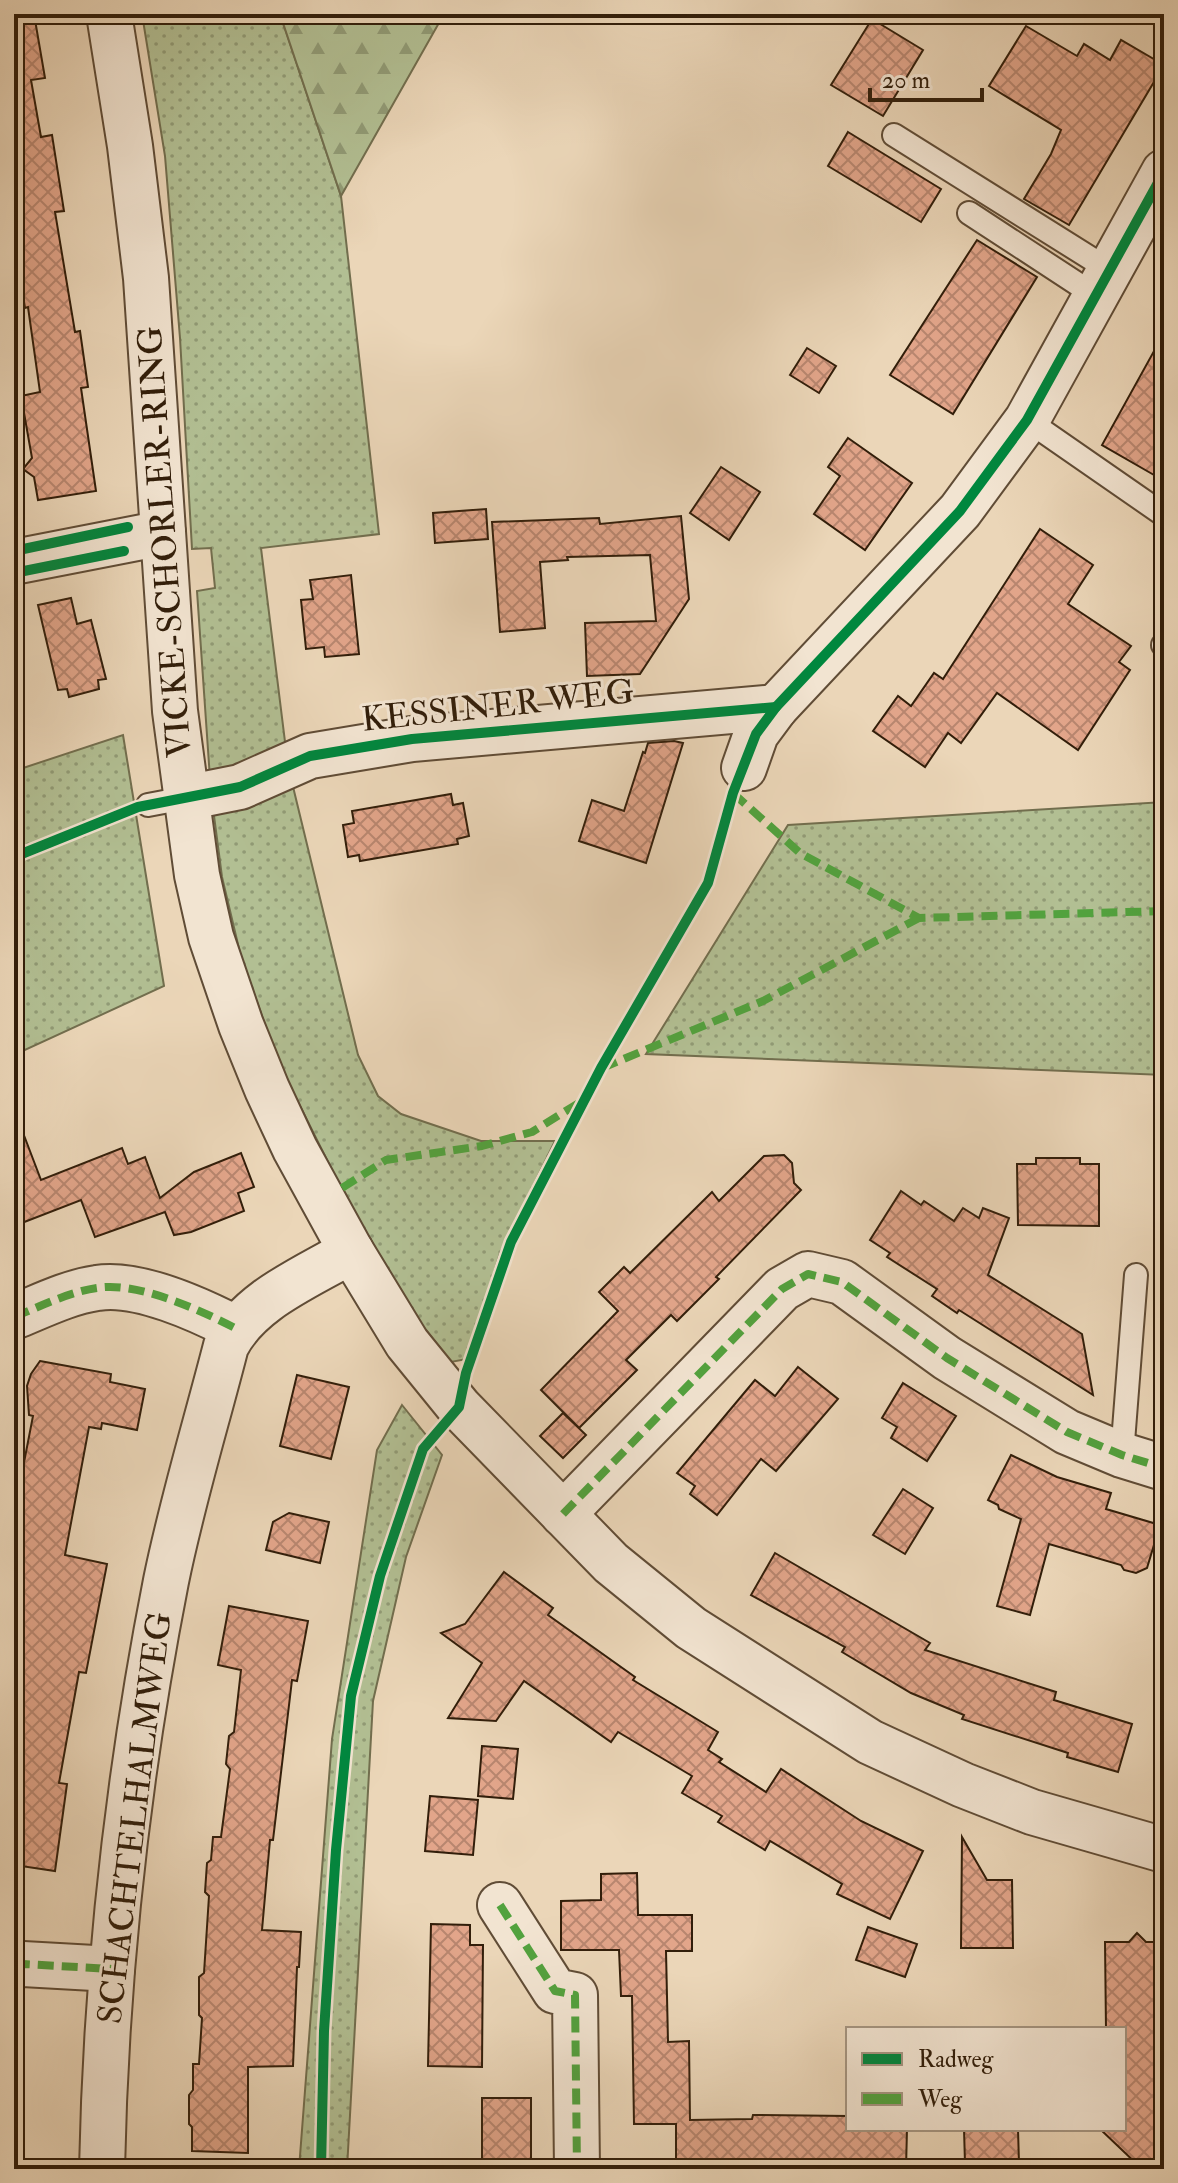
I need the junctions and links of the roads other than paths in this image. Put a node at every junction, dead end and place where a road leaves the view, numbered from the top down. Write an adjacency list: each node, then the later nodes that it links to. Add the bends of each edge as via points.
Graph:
1 (109, 14): 8 (street, VICKE-SCHORLER-RING, via 146,278)
2 (894, 135): 5 (lane)
3 (1164, 172): 5 (street)
4 (969, 213): 5 (lane)
5 (1104, 284): 6 (street)
6 (1027, 420): 7 (lane); 10 (street, via 960,511)
7 (1161, 505)
8 (163, 533): 9 (street); 12 (street, VICKE-SCHORLER-RING, via 175,711)
9 (14, 562)
10 (776, 707): 11 (street, via 756,734); 12 (street, KESSINER WEG, via 412,739 310,756 240,787)
11 (744, 768)
12 (166, 802): 13 (street, VICKE-SCHORLER-RING, via 197,875 211,937 241,1025 295,1149)
13 (351, 1251): 16 (street, via 257,1308); 19 (street, VICKE-SCHORLER-RING, via 429,1372)
14 (1136, 1275): 17 (lane)
15 (14, 1317): 16 (street, via 100,1287 190,1305)
16 (235, 1328): 23 (street, SCHACHTELHALMWEG, via 167,1577 140,1726)
17 (1122, 1455): 18 (street); 19 (street, via 1067,1432 947,1358 842,1282 808,1274 782,1289)
18 (1164, 1468)
19 (563, 1514): 20 (street, VICKE-SCHORLER-RING, via 611,1563 691,1628 870,1742 1032,1812)
20 (1164, 1850)
21 (500, 1905): 25 (street, via 555,1991 575,1995)
22 (14, 1966): 23 (street)
23 (112, 1969): 24 (street, SCHACHTELHALMWEG)
24 (102, 2169)
25 (577, 2169)

